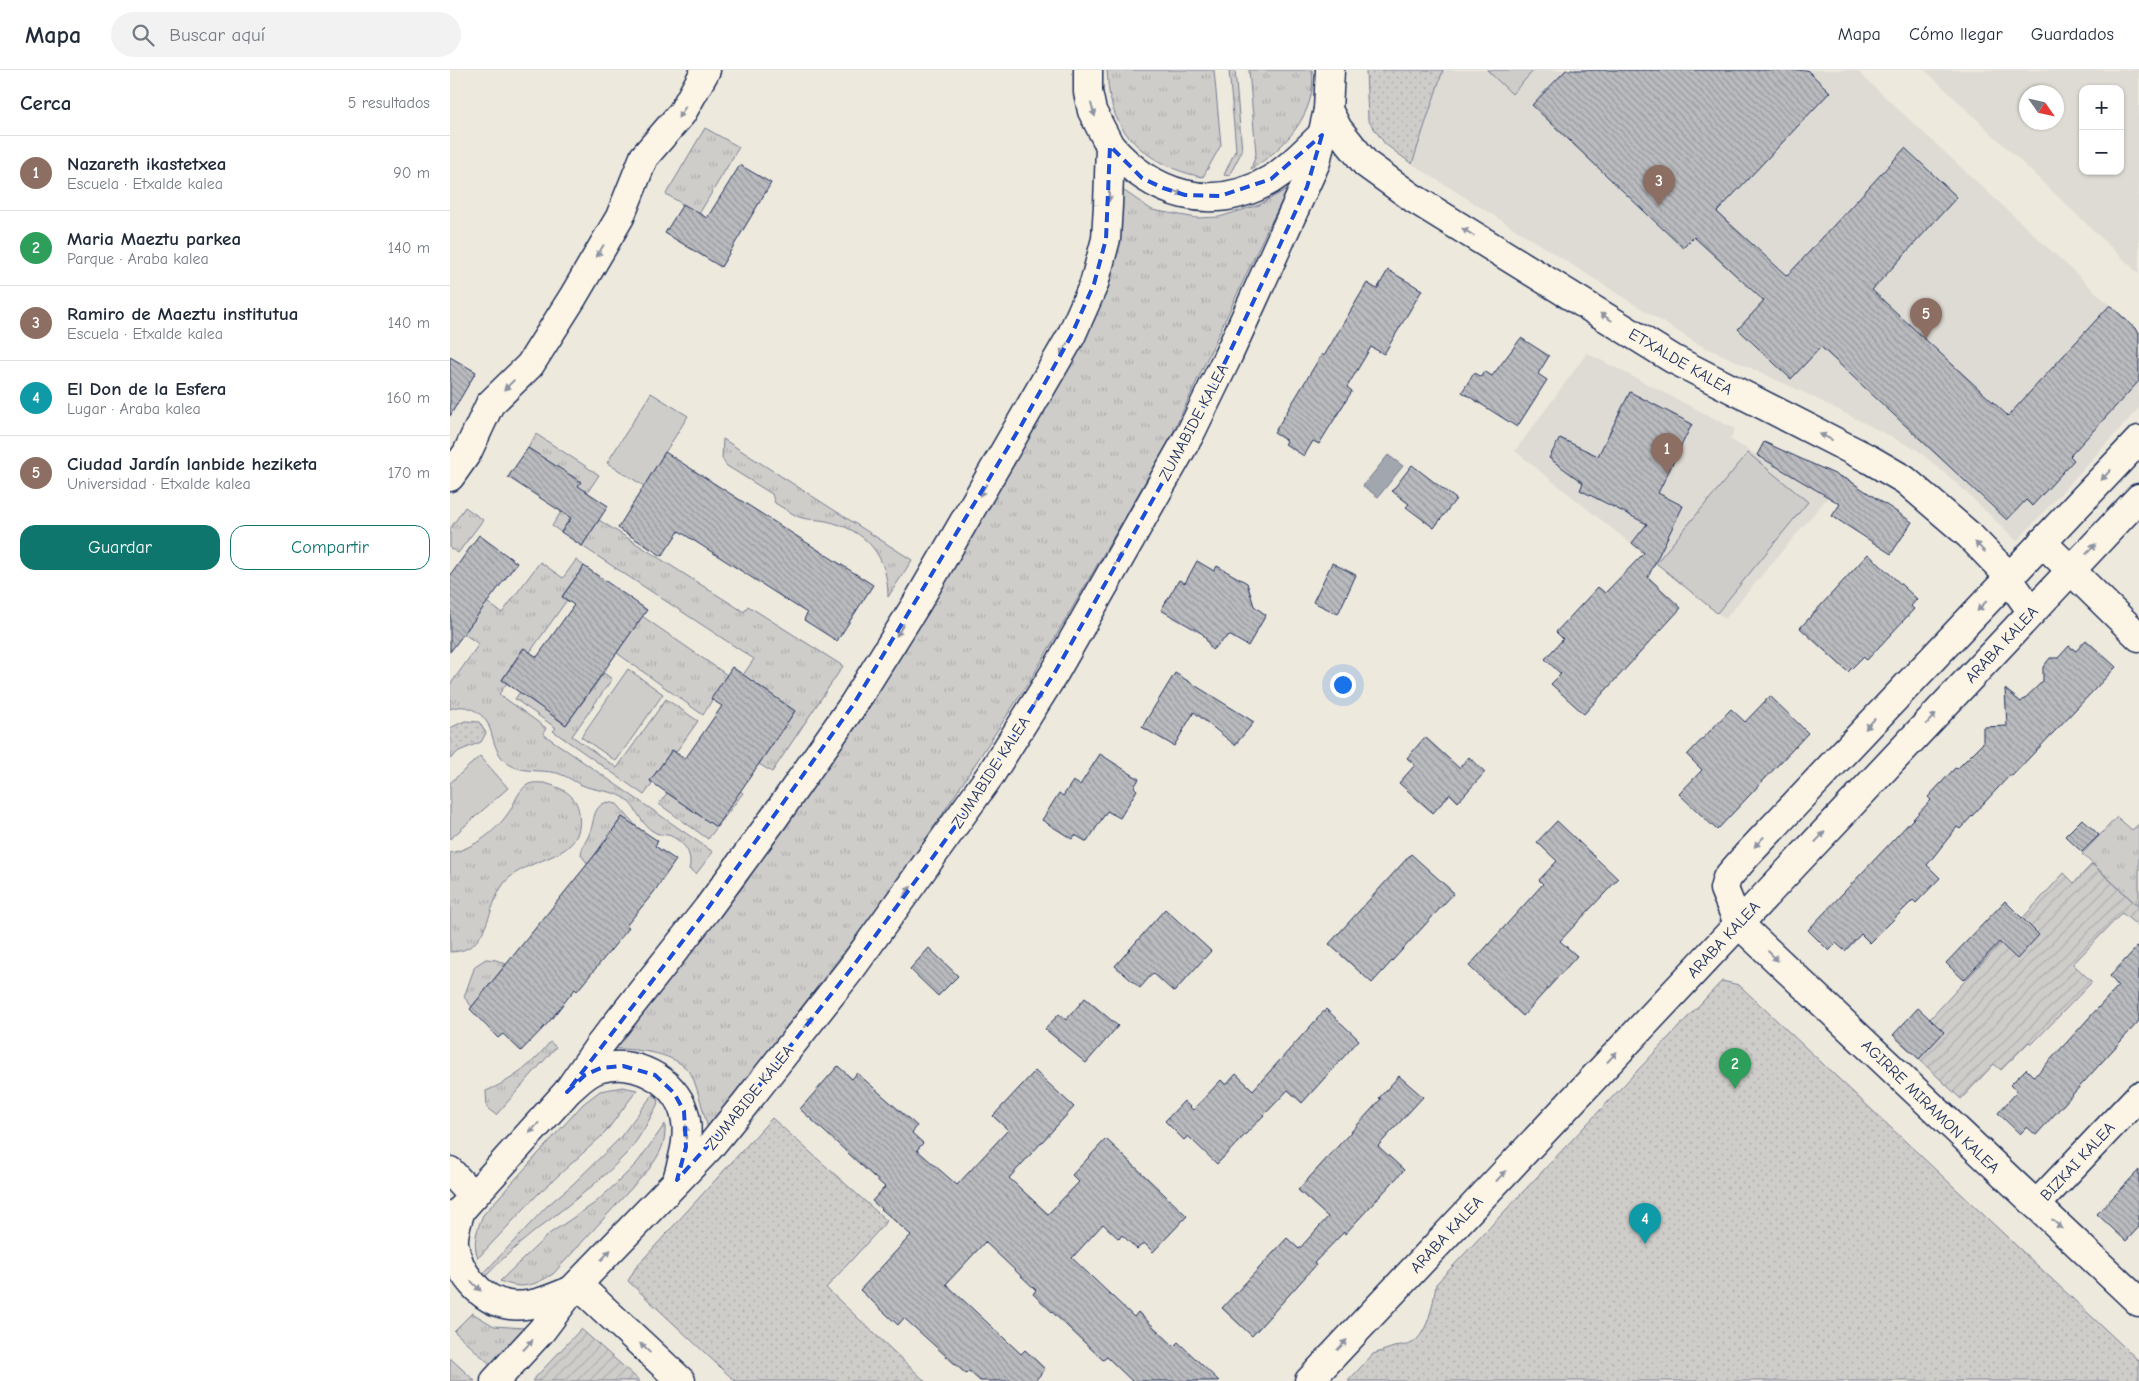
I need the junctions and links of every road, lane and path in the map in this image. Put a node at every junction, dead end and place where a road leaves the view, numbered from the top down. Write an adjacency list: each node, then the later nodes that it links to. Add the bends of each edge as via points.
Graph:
1 (706, 70): 7 (street, one-way to 7, via 682,113 644,157 620,217 573,297 530,364 490,404 467,454)
2 (1088, 70): 5 (street, one-way to 5, via 1092,111)
3 (1330, 70): 4 (street, ZUMABIDE KALEA)
4 (1325, 122): 5 (street, one-way to 4, via 1142,178 1163,188 1185,195 1220,196 1253,188 1288,168); 11 (street, ETXALDE KALEA, one-way to 4, via 1968,535 1905,480 1673,359 1384,179 1356,154 1338,129); 18 (street, ZUMABIDE KALEA, one-way to 4, via 732,1120 851,969 986,782 1055,672 1190,434 1307,186)
5 (1110, 146): 15 (street, one-way to 15, via 1106,239 1094,284 1071,336 1022,424 853,705 708,908 599,1046)
6 (2139, 440): 9 (street, ARABA KALEA, one-way to 9)
7 (450, 477)
8 (2139, 498): 10 (street, ARABA KALEA, one-way to 8)
9 (2042, 542): 10 (street); 11 (street, ARABA KALEA)
10 (2071, 571): 12 (street, ARABA KALEA); 13 (street)
11 (2009, 578): 12 (street, ETXALDE KALEA); 14 (street, ARABA KALEA, one-way to 14, via 1733,870 1724,889)
12 (2032, 612): 14 (street, ARABA KALEA, one-way to 12)
13 (2139, 637)
14 (1734, 914): 19 (street, AGIRRE MIRAMON KALEA, one-way to 19); 25 (street, ARABA KALEA, one-way to 14)
15 (567, 1092): 18 (street, one-way to 15, via 686,1147 684,1112 674,1093 655,1075 623,1066 601,1068 585,1075); 20 (street, one-way to 20)
16 (2139, 1096): 19 (street, BIZKAI KALEA)
17 (450, 1171): 20 (street)
18 (676, 1180): 21 (street, ZUMABIDE KALEA, one-way to 18)
19 (2036, 1205): 22 (street, AGIRRE MIRAMON KALEA, one-way to 22)
20 (462, 1208): 21 (street, one-way to 21, via 454,1244 462,1269 488,1297 508,1305 527,1305 548,1300)
21 (575, 1287): 23 (street, ZUMABIDE KALEA, one-way to 21, via 542,1330); 24 (street, one-way to 21)
22 (2139, 1302)
23 (495, 1381)
24 (681, 1381)
25 (1309, 1381)

